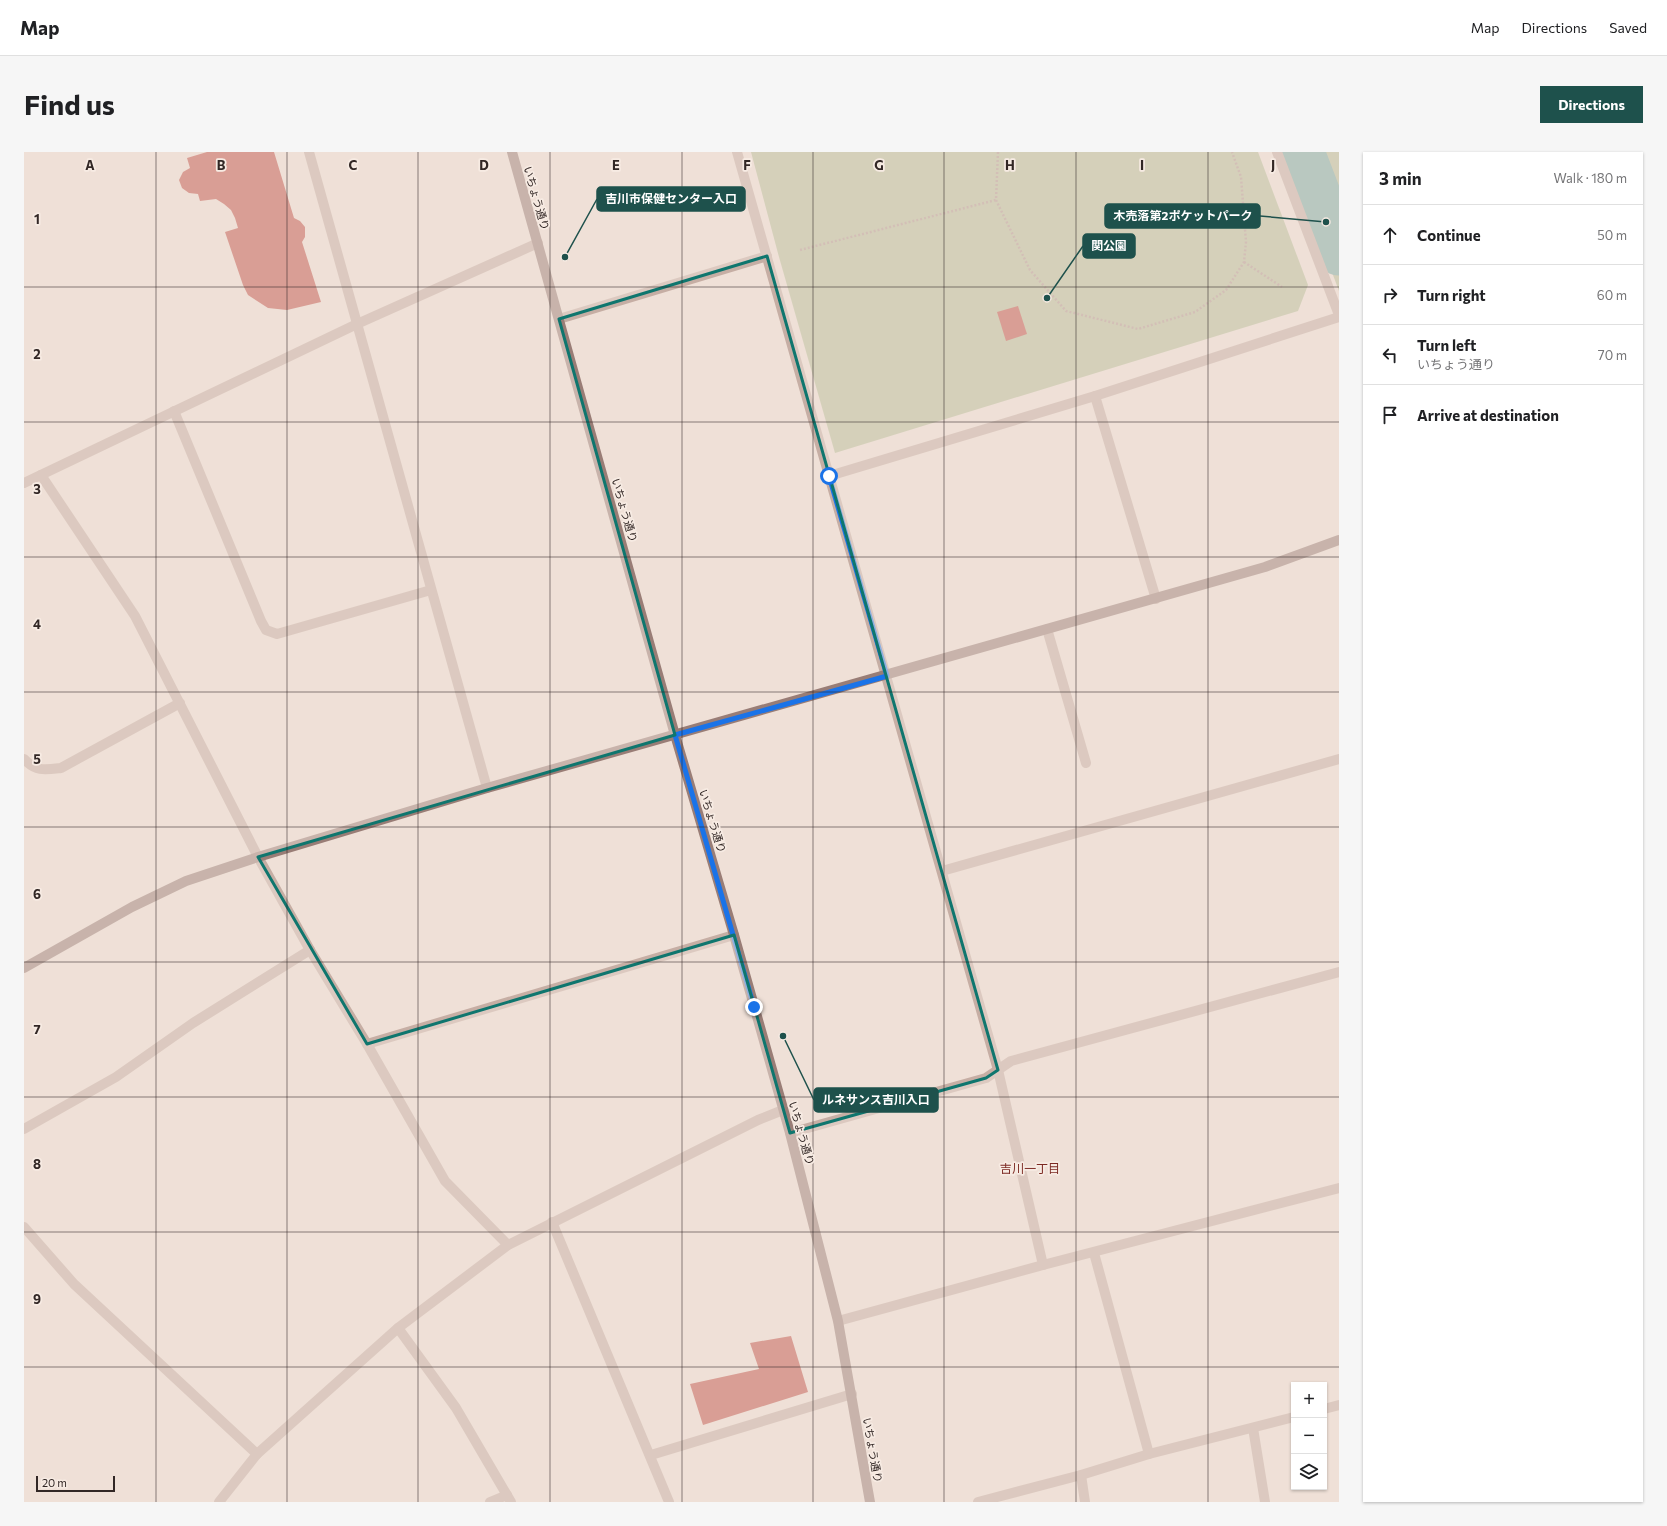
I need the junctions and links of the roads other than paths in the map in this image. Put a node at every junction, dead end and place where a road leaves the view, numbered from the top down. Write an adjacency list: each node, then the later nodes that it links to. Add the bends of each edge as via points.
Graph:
1 (309, 152): 9 (street)
2 (512, 152): 5 (street, いちょう通り)
3 (737, 152): 6 (street)
4 (1277, 152): 7 (street)
5 (538, 243): 8 (street, いちょう通り); 9 (street)
6 (767, 256): 8 (street); 13 (street)
7 (1339, 316): 10 (street)
8 (559, 319): 21 (street, いちょう通り)
9 (357, 324): 11 (street); 16 (street)
10 (1095, 396): 13 (street); 17 (street)
11 (174, 411): 12 (street); 16 (street, via 266,630 277,634)
12 (41, 476): 14 (street); 20 (street, via 135,616)
13 (829, 476): 19 (street)
14 (24, 483)
15 (1339, 540): 17 (street, via 1264,567)
16 (431, 590): 25 (street)
17 (1156, 598): 18 (street)
18 (1047, 629): 19 (street); 24 (street)
19 (887, 676): 21 (street); 27 (street)
20 (180, 703): 23 (street, via 61,768 41,771); 26 (street)
21 (675, 735): 25 (street); 28 (street, いちょう通り)
22 (1339, 758): 27 (street)
23 (24, 759)
24 (1086, 763)
25 (487, 788): 26 (street)
26 (258, 857): 29 (street); 30 (street, via 186,881 132,907)
27 (942, 871): 33 (street)
28 (734, 935): 32 (street); 34 (street, いちょう通り)
29 (310, 950): 32 (street); 35 (street, via 193,1023 116,1077)
30 (24, 968)
31 (1339, 972): 33 (street, via 1011,1061)
32 (367, 1044): 40 (street, via 445,1181)
33 (998, 1070): 36 (street, via 986,1078); 42 (street)
34 (783, 1110): 36 (street, いちょう通り); 38 (street)
35 (24, 1130)
36 (790, 1133): 43 (street, いちょう通り)
37 (1339, 1188): 41 (street)
38 (552, 1222): 40 (street); 52 (street)
39 (24, 1227): 50 (street, via 74,1284)
40 (508, 1245): 44 (street)
41 (1094, 1253): 42 (street); 51 (street)
42 (1043, 1265): 43 (street)
43 (838, 1321): 45 (street, いちょう通り)
44 (398, 1328): 50 (street); 54 (street, via 456,1408)
45 (852, 1394): 52 (street); 58 (street, いちょう通り)
46 (1339, 1405): 47 (street)
47 (1327, 1408)
48 (1291, 1418): 49 (street)
49 (1253, 1428): 51 (street); 61 (street)
50 (257, 1454): 55 (street)
51 (1150, 1454): 53 (street)
52 (651, 1456): 57 (street)
53 (1081, 1475): 59 (street); 60 (street)
54 (509, 1498): 56 (street)
55 (220, 1502)
56 (490, 1502)
57 (670, 1502)
58 (870, 1502)
59 (978, 1502)
60 (1085, 1502)
61 (1265, 1502)

